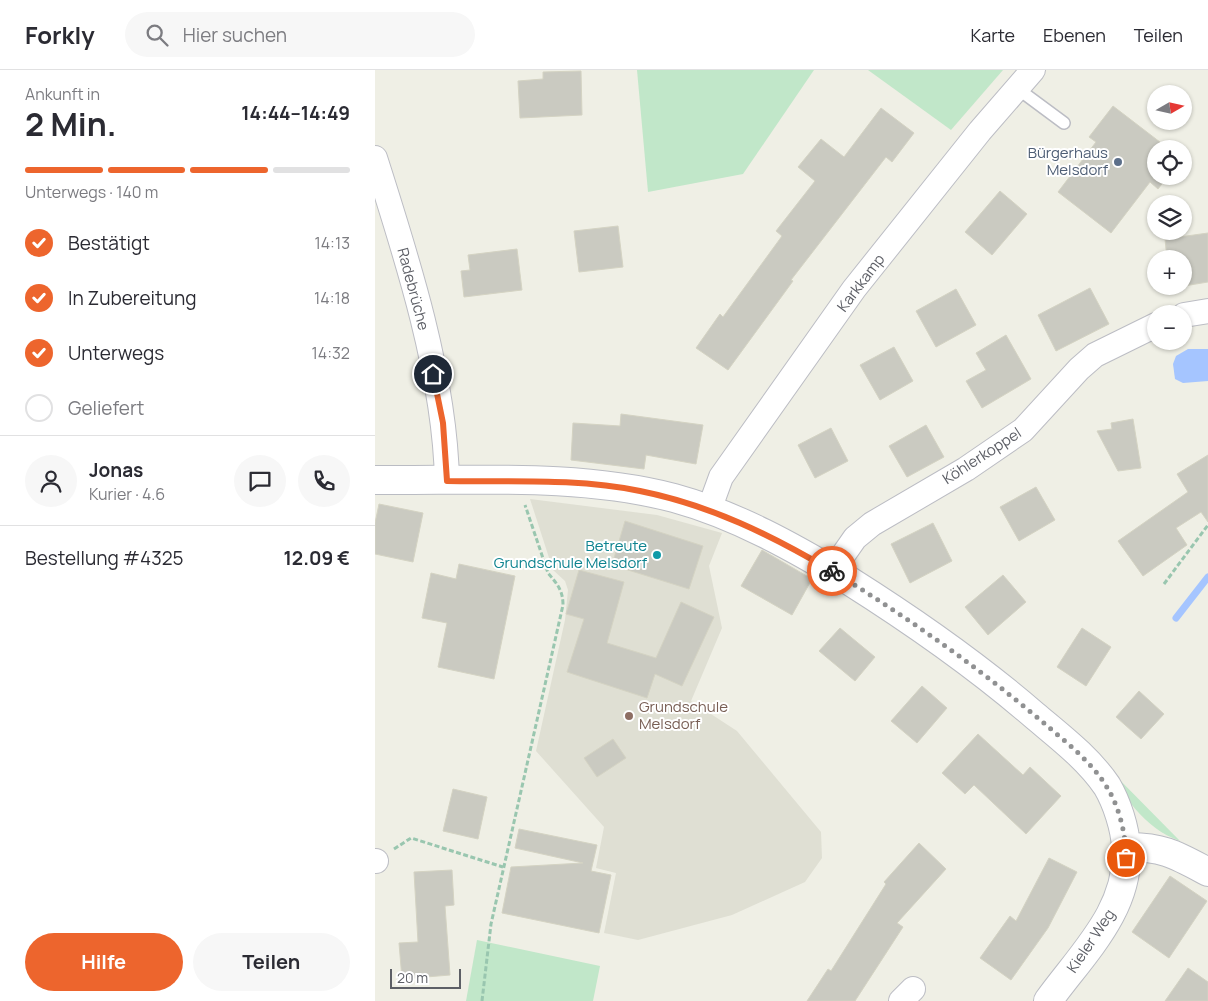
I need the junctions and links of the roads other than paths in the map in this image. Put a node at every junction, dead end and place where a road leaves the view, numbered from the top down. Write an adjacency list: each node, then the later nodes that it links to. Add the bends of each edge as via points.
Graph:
1 (1033, 70): 2 (street, Karkkamp)
2 (1018, 89): 3 (lane); 10 (street, Karkkamp, via 854,289 721,477)
3 (1064, 122)
4 (375, 158): 9 (street, Radebrüche, via 417,299 442,412)
5 (1208, 311): 6 (street)
6 (1192, 314)
7 (1147, 329): 11 (street, Köhlerkoppel, via 1095,355 1023,430 966,469 872,524 855,538)
8 (375, 480): 9 (street, Kieler Weg)
9 (447, 481): 10 (street, Kieler Weg, via 523,482 638,490)
10 (709, 510): 11 (street, Kieler Weg, via 783,542)
11 (832, 571): 12 (street, Kieler Weg, via 979,669 1073,749 1108,789 1119,816)
12 (1126, 847): 13 (street, via 1149,846 1176,855); 14 (street, Kieler Weg, via 1126,869 1106,924)
13 (1208, 872)
14 (1048, 1001)

